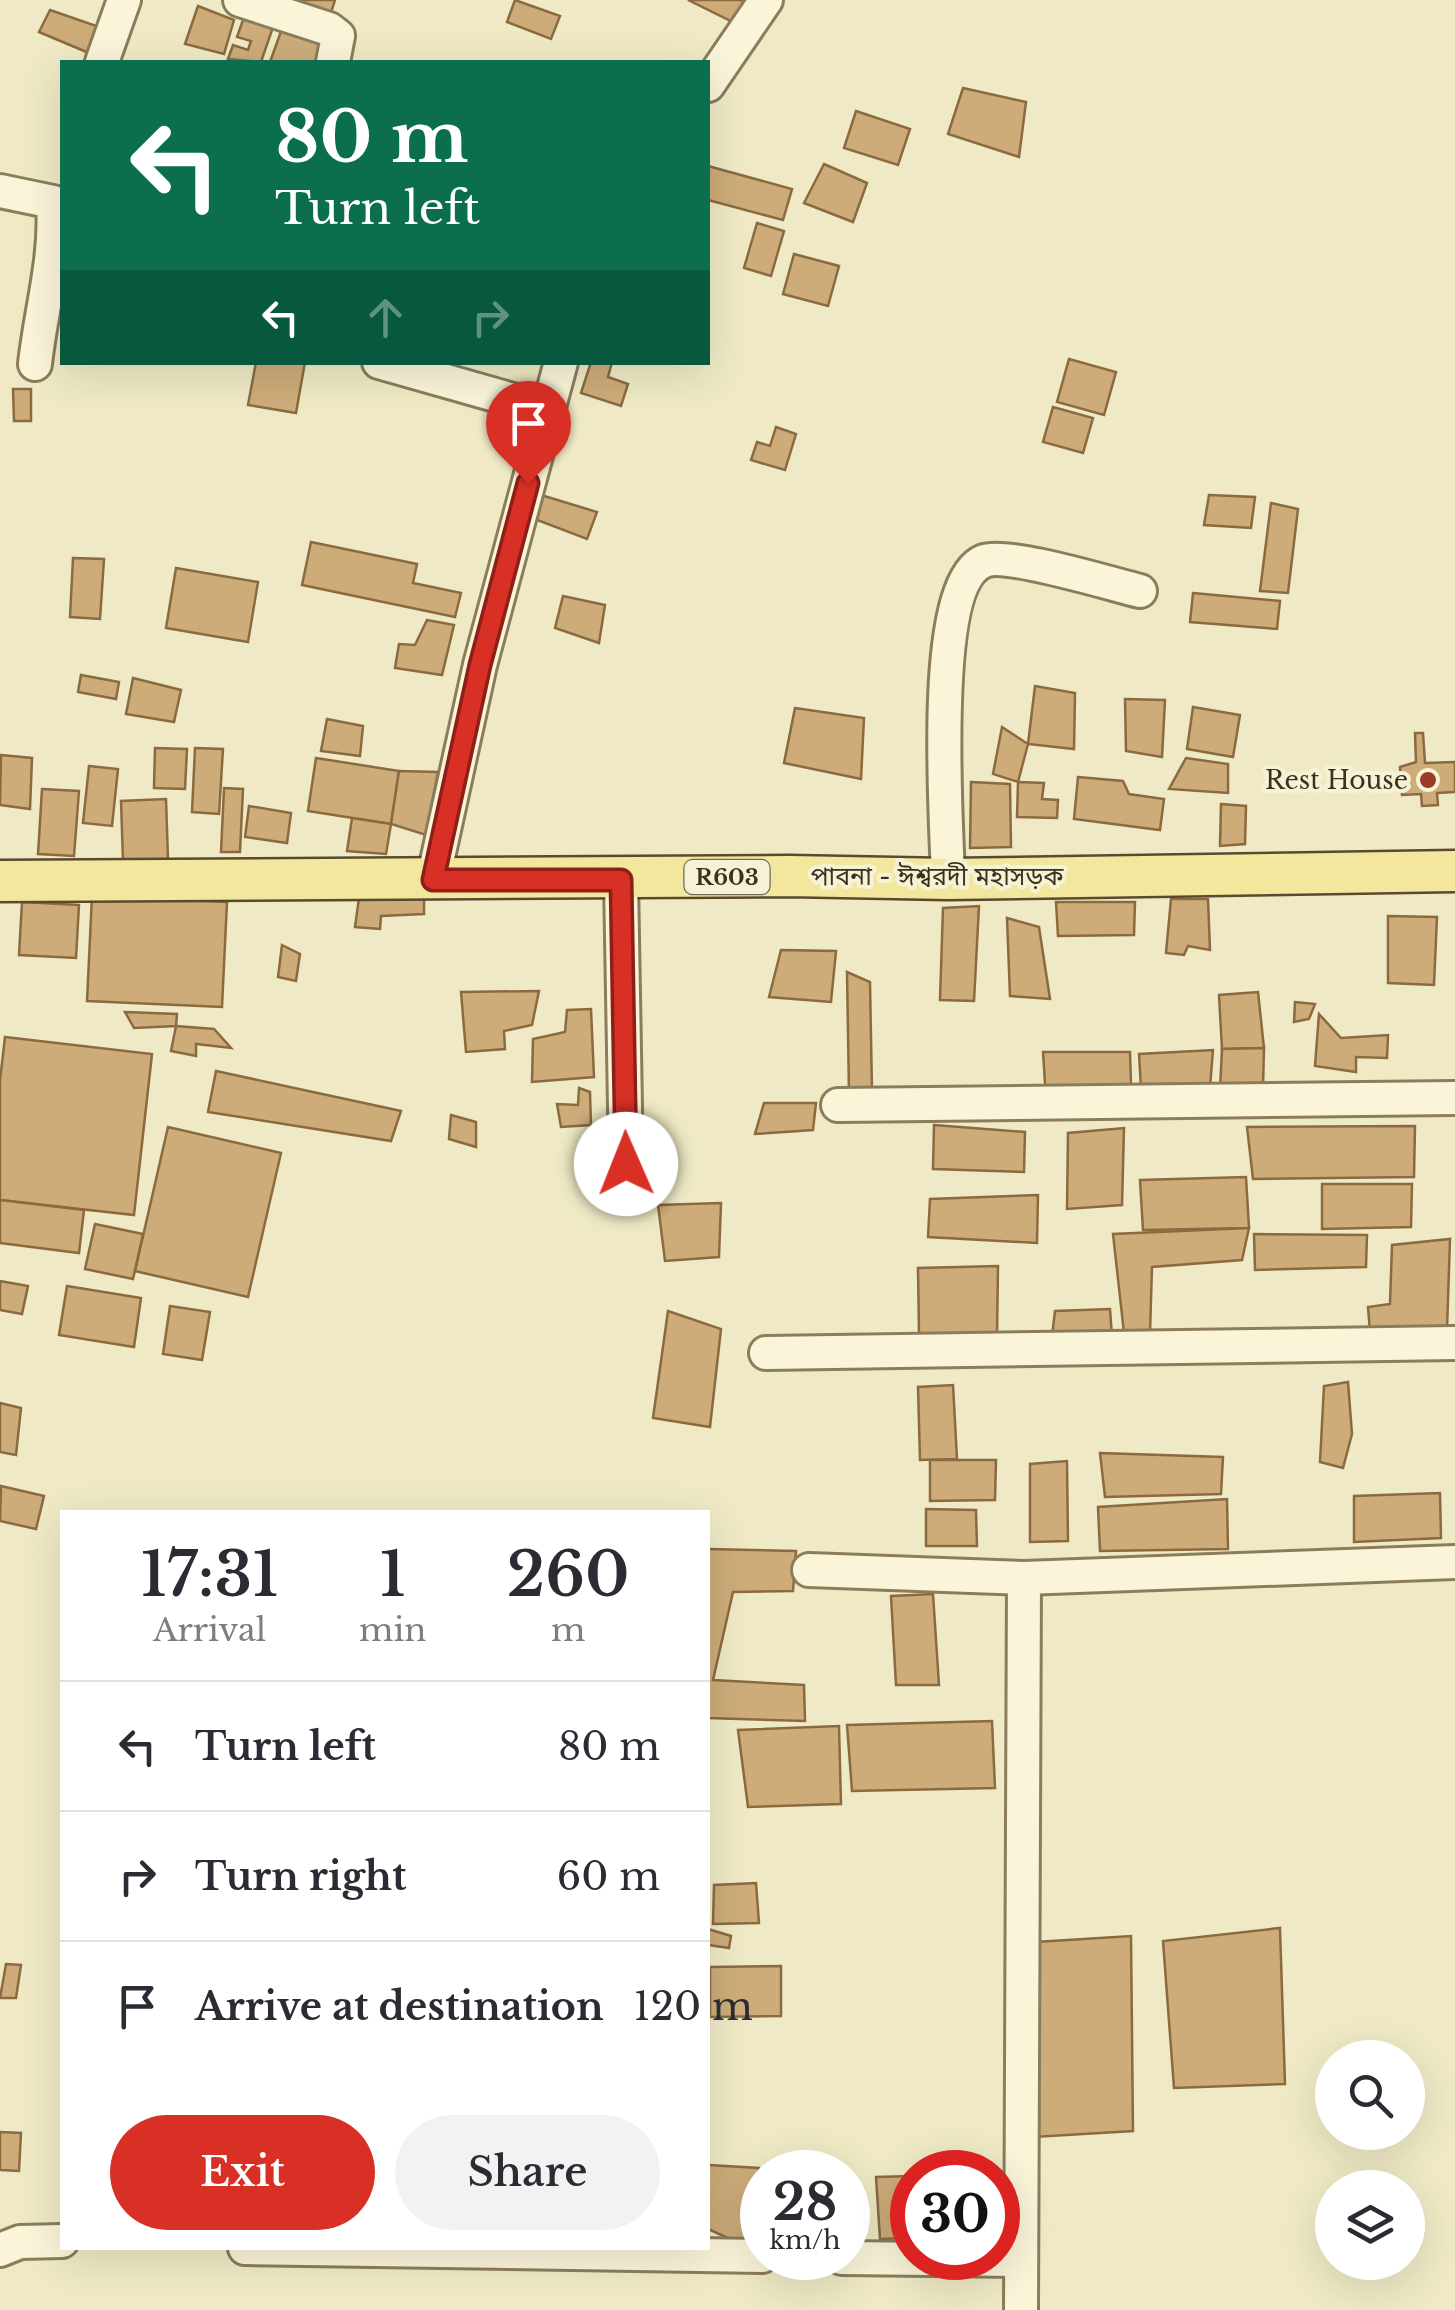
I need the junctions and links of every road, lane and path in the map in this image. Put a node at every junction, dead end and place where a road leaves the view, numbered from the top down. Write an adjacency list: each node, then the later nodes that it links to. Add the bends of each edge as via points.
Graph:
1 (124, 0): 4 (street)
2 (240, 0): 5 (street, via 329,29 338,36)
3 (766, 0): 6 (street)
4 (103, 60)
5 (333, 60)
6 (710, 82)
7 (58, 189): 8 (street); 9 (street)
8 (0, 191)
9 (57, 272): 10 (street)
10 (35, 364)
11 (390, 365): 13 (street)
12 (560, 365): 13 (street)
13 (548, 410): 17 (street, via 480,665)
14 (1140, 592): 16 (street, via 1010,560 984,561 972,570 951,624 945,672)
15 (1455, 870): 16 (main road, পাবনা - ঈশ্বরদী মহাসড়ক / R603)
16 (948, 879): 18 (main road, পাবনা - ঈশ্বরদী মহাসড়ক / R603)
17 (433, 880): 18 (main road, পাবনা - ঈশ্বরদী মহাসড়ক / R603); 19 (main road, পাবনা - ঈশ্বরদী মহাসড়ক / R603)
18 (621, 880): 22 (street)
19 (0, 881)
20 (1455, 1098): 21 (street)
21 (838, 1105)
22 (626, 1164)
23 (1455, 1342): 24 (street)
24 (766, 1353)
25 (1455, 1562): 27 (street)
26 (809, 1570): 27 (street)
27 (1024, 1578): 32 (street)
28 (60, 2240): 29 (street)
29 (0, 2250)
30 (374, 2250): 31 (street)
31 (740, 2256)
32 (1020, 2260): 33 (street)
33 (1021, 2310)

